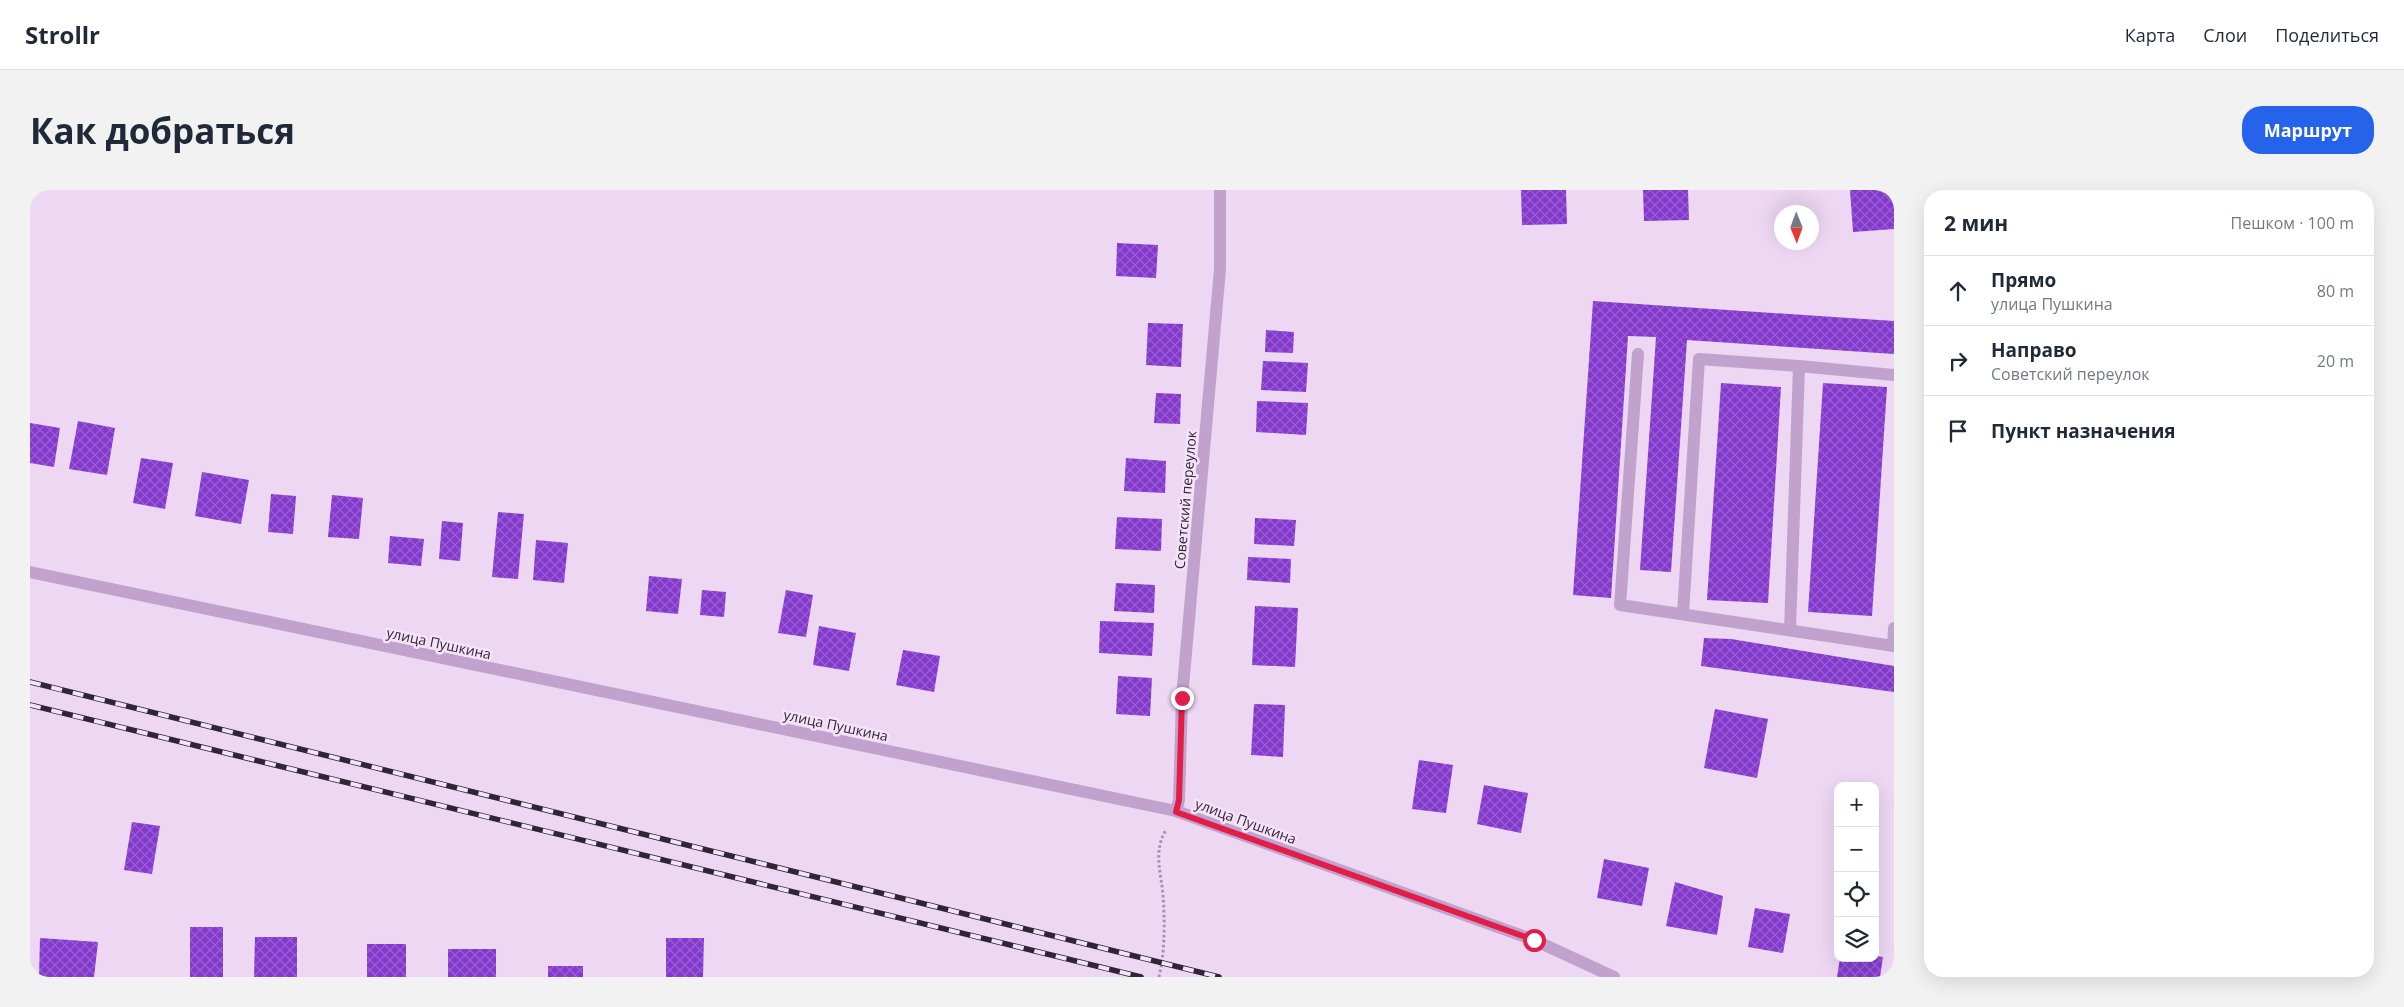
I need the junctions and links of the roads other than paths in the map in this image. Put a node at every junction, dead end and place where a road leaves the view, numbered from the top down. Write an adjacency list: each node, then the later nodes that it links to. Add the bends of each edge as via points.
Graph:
1 (1220, 190): 10 (street, Советский переулок, via 1220,269 1182,698)
2 (1638, 354): 6 (street, via 1620,605)
3 (1799, 366): 4 (street); 6 (street, via 1699,359); 8 (street)
4 (1894, 375)
5 (30, 572): 10 (street, улица Пушкина)
6 (1683, 614): 8 (street)
7 (1894, 628): 9 (street)
8 (1790, 630): 9 (street)
9 (1894, 646)
10 (1176, 812): 11 (street, улица Пушкина, via 1534,940)
11 (1614, 977)

